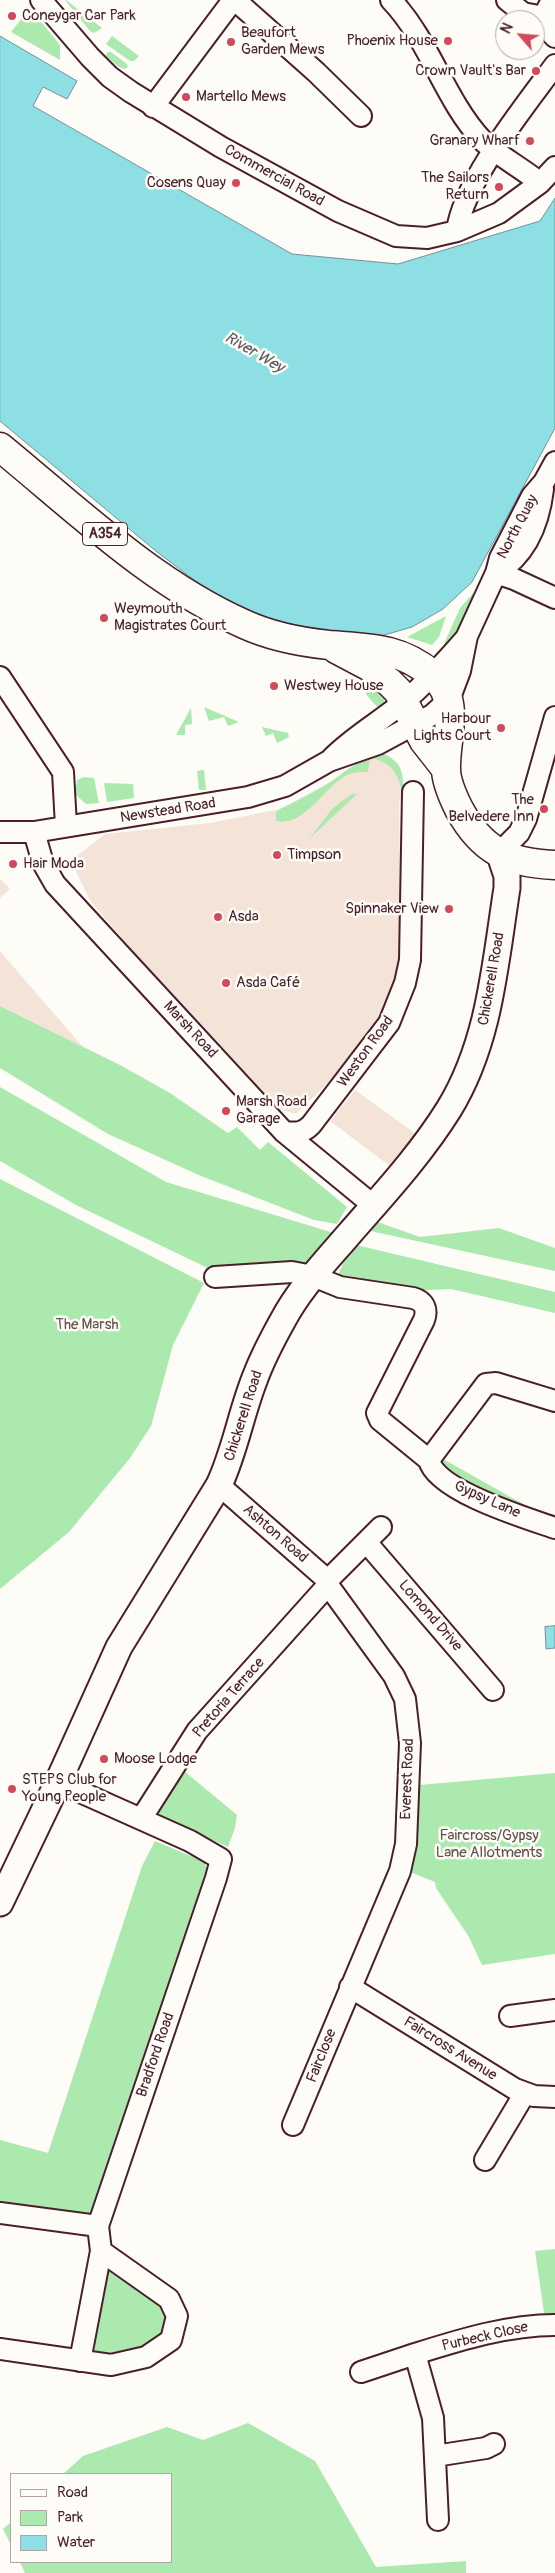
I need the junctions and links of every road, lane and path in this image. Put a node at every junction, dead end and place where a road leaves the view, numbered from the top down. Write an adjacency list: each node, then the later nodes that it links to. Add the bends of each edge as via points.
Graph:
1 (42, 0): 8 (street, Commercial Road, via 110,77)
2 (234, 0): 8 (street); 9 (street)
3 (391, 0): 10 (street, via 420,39 465,119)
4 (506, 0): 5 (street, via 523,13)
5 (549, 8): 6 (street, via 546,26)
6 (555, 37)
7 (555, 65): 10 (street)
8 (154, 107): 13 (street, Commercial Road, via 221,147 368,225 404,237 427,238)
9 (361, 116)
10 (495, 150): 12 (street); 13 (street, via 466,196)
11 (555, 168): 12 (street, Commercial Road)
12 (540, 183): 13 (street, Commercial Road, via 499,214)
13 (457, 231)
14 (0, 447): 19 (highway, A354, via 122,548 200,602 264,632)
15 (555, 462): 16 (street, North Quay, via 532,496 500,558)
16 (496, 573): 17 (street); 18 (street, North Quay)
17 (555, 598)
18 (468, 636): 20 (street, North Quay); 22 (street, North Quay)
19 (328, 644): 20 (highway, A354, via 370,646 390,651); 23 (highway, A354, via 381,675 398,692)
20 (433, 675): 22 (highway, A354); 23 (street, North Quay)
21 (0, 677): 27 (street, via 63,772)
22 (449, 700): 23 (street, via 432,715); 25 (highway, A354, via 450,740)
23 (410, 714): 25 (highway, A354, via 424,741); 27 (street, Newstead Road, via 378,744 329,761 284,786 248,797)
24 (555, 717): 30 (street, via 526,819 519,833)
25 (446, 770): 30 (highway, A354, via 456,803 472,830)
26 (413, 792): 32 (street, Weston Road, via 410,960 398,1004 376,1043 311,1125 298,1134)
27 (66, 826): 29 (street, Newstead Road)
28 (0, 832): 29 (street, Newstead Road)
29 (34, 832): 32 (street, Marsh Road, via 43,863 55,884)
30 (497, 846): 31 (highway, via 536,852); 33 (main road, Chickerell Road, via 507,876 507,888 487,1018 480,1039 450,1108)
31 (555, 863)
32 (284, 1132): 33 (street, Marsh Road)
33 (374, 1206): 34 (main road, Chickerell Road)
34 (314, 1276): 35 (street, via 280,1272); 37 (street, Gypsy Lane, via 340,1287 413,1298 424,1306 424,1320 377,1413 380,1420); 38 (main road, Chickerell Road, via 283,1319 255,1378 230,1461)
35 (215, 1277)
36 (555, 1401): 37 (street, via 496,1383 486,1384)
37 (429, 1460): 40 (street, Gypsy Lane, via 435,1474 458,1489)
38 (219, 1486): 42 (street, Ashton Road); 44 (main road, Chickerell Road, via 119,1646)
39 (381, 1527): 41 (street)
40 (555, 1528)
41 (367, 1543): 42 (street); 43 (street, Lomond Drive)
42 (327, 1583): 45 (street, Pretoria Terrace, via 197,1732); 47 (street, Everest Road, via 394,1676 408,1713 409,1769 404,1853 400,1870)
43 (493, 1690)
44 (58, 1782): 45 (street); 46 (main road, Chickerell Road)
45 (141, 1819): 55 (street, Bradford Road, via 190,1841 220,1859)
46 (0, 1903)
47 (350, 1987): 50 (street, Faircross Avenue); 52 (street, Fairclose)
48 (555, 2010): 49 (street)
49 (510, 2016)
50 (524, 2093): 51 (street, Faircross Avenue, via 543,2098); 53 (street)
51 (555, 2097)
52 (293, 2126)
53 (485, 2160)
54 (0, 2213): 55 (street)
55 (98, 2226): 56 (street, Bradford Road)
56 (101, 2251): 60 (street, Bradford Road); 60 (street, via 169,2299 177,2316 171,2340 146,2357 111,2365)
57 (555, 2325): 59 (street, Purbeck Close, via 528,2326 474,2336)
58 (0, 2349): 60 (street)
59 (415, 2354): 61 (street, Purbeck Close); 63 (street, via 433,2418)
60 (80, 2361)
61 (360, 2372)
62 (494, 2444): 63 (street)
63 (435, 2456): 64 (street)
64 (438, 2520)

